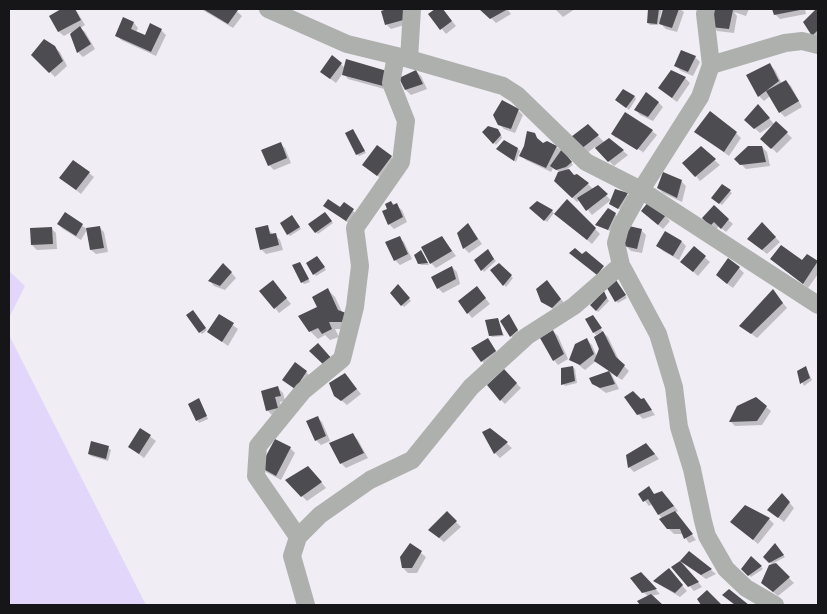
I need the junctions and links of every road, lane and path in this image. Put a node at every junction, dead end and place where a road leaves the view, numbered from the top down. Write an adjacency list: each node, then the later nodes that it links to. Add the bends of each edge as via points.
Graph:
1 (268, 9): 5 (street, via 347,44)
2 (412, 9): 5 (street)
3 (706, 9): 6 (street, via 704,14)
4 (818, 45): 6 (street, via 802,41 785,43)
5 (403, 58): 7 (street, via 504,86 586,162); 10 (street, via 391,83 406,121 401,162 355,228 360,266 356,308 342,359 303,391 258,446 256,476)
6 (712, 65): 7 (street, via 700,97)
7 (641, 190): 8 (street, via 620,228 616,243); 9 (street)
8 (621, 265): 10 (street, via 574,306 527,336 471,387 412,460 370,480 320,515); 12 (street, via 658,334 674,387 680,428 708,536 726,569 746,588)
9 (818, 305)
10 (298, 537): 11 (street, via 292,556)
11 (306, 605)
12 (775, 605)

